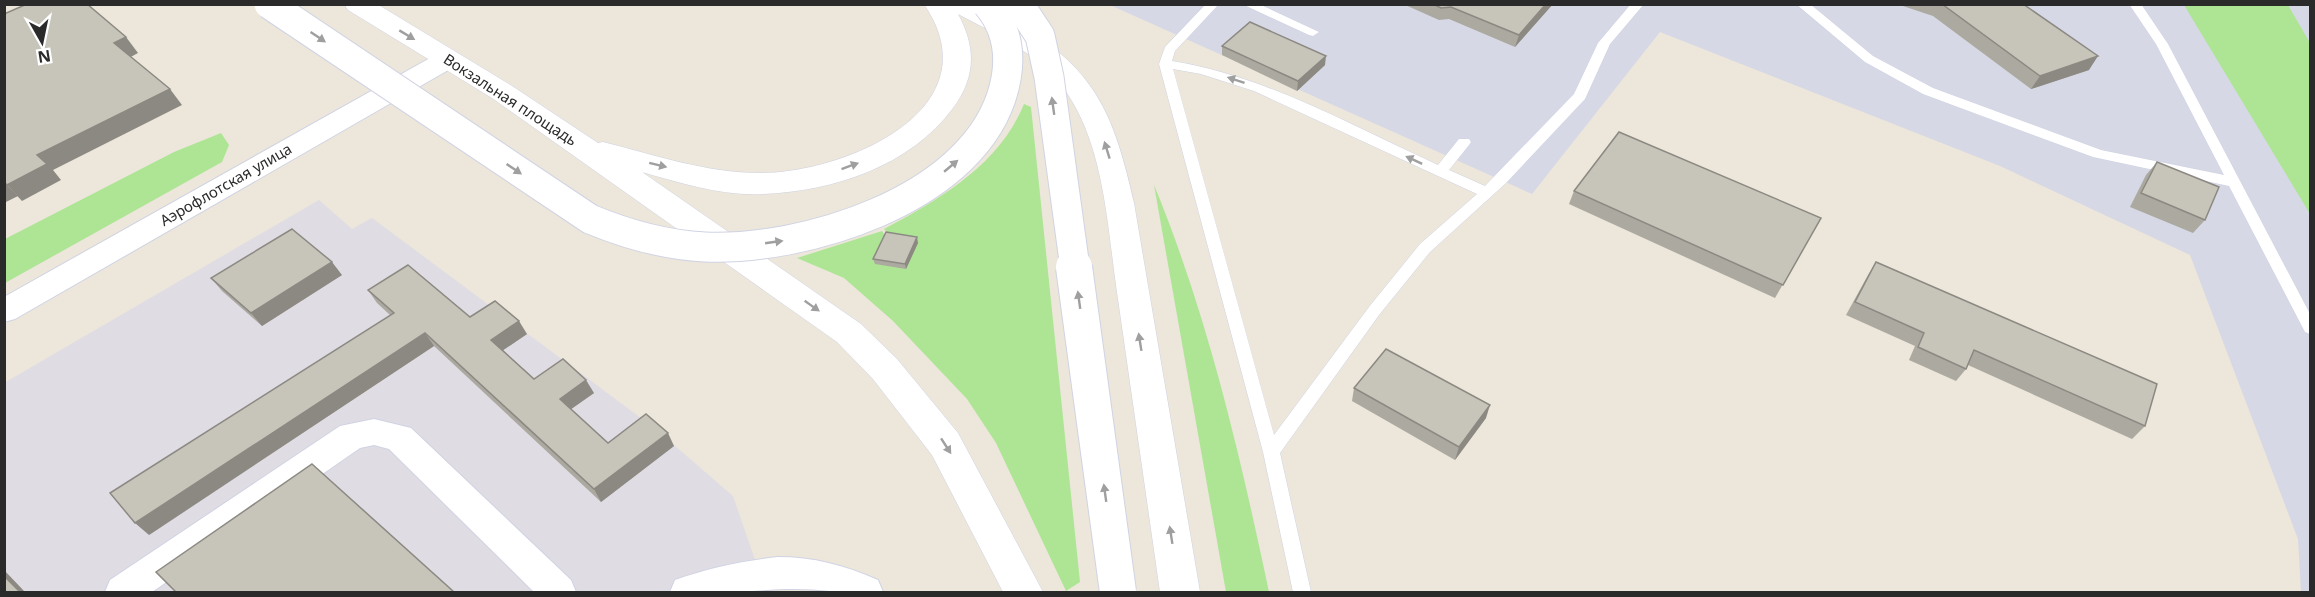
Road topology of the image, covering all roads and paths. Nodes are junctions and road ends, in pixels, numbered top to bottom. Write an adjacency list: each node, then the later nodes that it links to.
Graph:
1 (269, 4): 5 (main road, one-way to 5, bridge)
2 (357, 4): 13 (main road, Вокзальная площадь, one-way to 13)
3 (937, 4): 16 (main road, one-way to 3)
4 (958, 4): 29 (main road, one-way to 4)
5 (987, 4)
6 (1019, 4): 28 (main road, one-way to 6, bridge)
7 (1213, 4): 14 (lane)
8 (1248, 4): 12 (lane)
9 (1638, 4): 19 (lane)
10 (1802, 4): 18 (lane)
11 (2134, 4): 18 (lane)
12 (1313, 32)
13 (448, 59): 16 (main road, Вокзальная площадь); 20 (street, Аэрофлотская улица)
14 (1165, 64): 17 (lane, one-way to 14); 22 (lane)
15 (1464, 142): 17 (lane)
16 (581, 146): 27 (main road, Вокзальная площадь, one-way to 27)
17 (1440, 172): 19 (lane)
18 (2232, 182): 21 (lane)
19 (1486, 192): 22 (lane)
20 (4, 311)
21 (2310, 328)
22 (1271, 452): 30 (lane)
23 (123, 592): 24 (street)
24 (558, 592)
25 (688, 592): 26 (street)
26 (865, 592)
27 (1023, 592)
28 (1118, 592)
29 (1180, 592)
30 (1302, 592)

